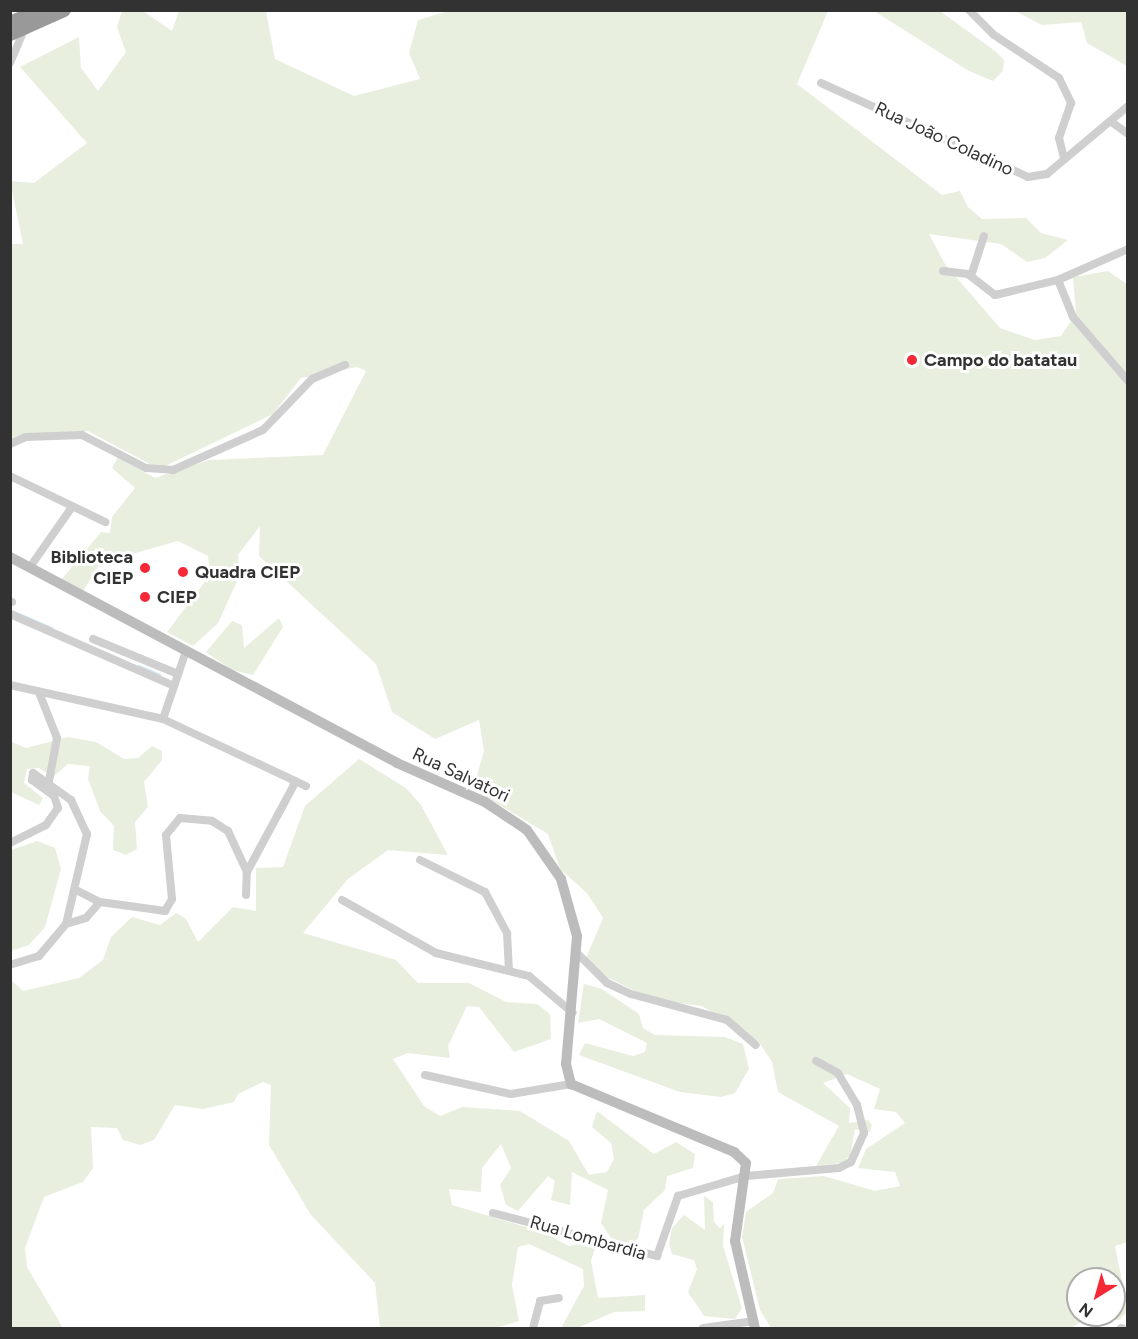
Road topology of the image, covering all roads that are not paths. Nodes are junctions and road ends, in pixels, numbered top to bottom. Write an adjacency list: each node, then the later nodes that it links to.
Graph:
1 (40, 10): 4 (highway)
2 (64, 10): 4 (highway)
3 (969, 10): 10 (street)
4 (17, 26): 5 (street)
5 (10, 63)
6 (821, 83): 10 (street, Rua João Coladino)
7 (1128, 106): 8 (street, Rua João Coladino)
8 (1113, 123): 9 (street); 10 (street, Rua João Coladino)
9 (1128, 135)
10 (1064, 159)
11 (984, 236): 14 (street)
12 (1128, 249): 15 (street)
13 (943, 271): 14 (street)
14 (971, 276): 15 (street)
15 (1058, 280): 17 (street)
16 (345, 365): 18 (street)
17 (1128, 381)
18 (10, 444)
19 (10, 476): 20 (street)
20 (72, 507): 21 (street); 23 (street)
21 (105, 522)
22 (10, 557): 23 (street, Rua Salvatori)
23 (30, 567): 26 (street, Rua Salvatori)
24 (10, 614): 29 (street)
25 (93, 639): 27 (street)
26 (186, 651): 27 (street); 43 (street, Rua Salvatori)
27 (178, 674): 29 (street)
28 (10, 685): 30 (street)
29 (174, 686): 31 (street)
30 (40, 695): 31 (street); 32 (street)
31 (163, 718): 33 (street)
32 (49, 781): 35 (street); 38 (street)
33 (296, 781): 34 (street); 37 (street)
34 (306, 786)
35 (10, 843)
36 (420, 860): 45 (street)
37 (247, 872): 39 (street); 41 (street)
38 (78, 891): 41 (street); 42 (street)
39 (246, 895)
40 (342, 900): 45 (street)
41 (100, 902): 42 (street)
42 (66, 924): 44 (street)
43 (577, 953): 46 (street, Rua Salvatori); 47 (street)
44 (10, 965)
45 (509, 967): 46 (street)
46 (574, 1014): 50 (street, Rua Salvatori)
47 (756, 1045)
48 (816, 1061): 51 (street)
49 (425, 1075): 50 (street)
50 (571, 1084): 51 (street)
51 (746, 1176): 52 (street, Rua Lombardia); 54 (street)
52 (493, 1213)
53 (559, 1298): 55 (street)
54 (755, 1325): 56 (street)
55 (533, 1329)
56 (703, 1329)

